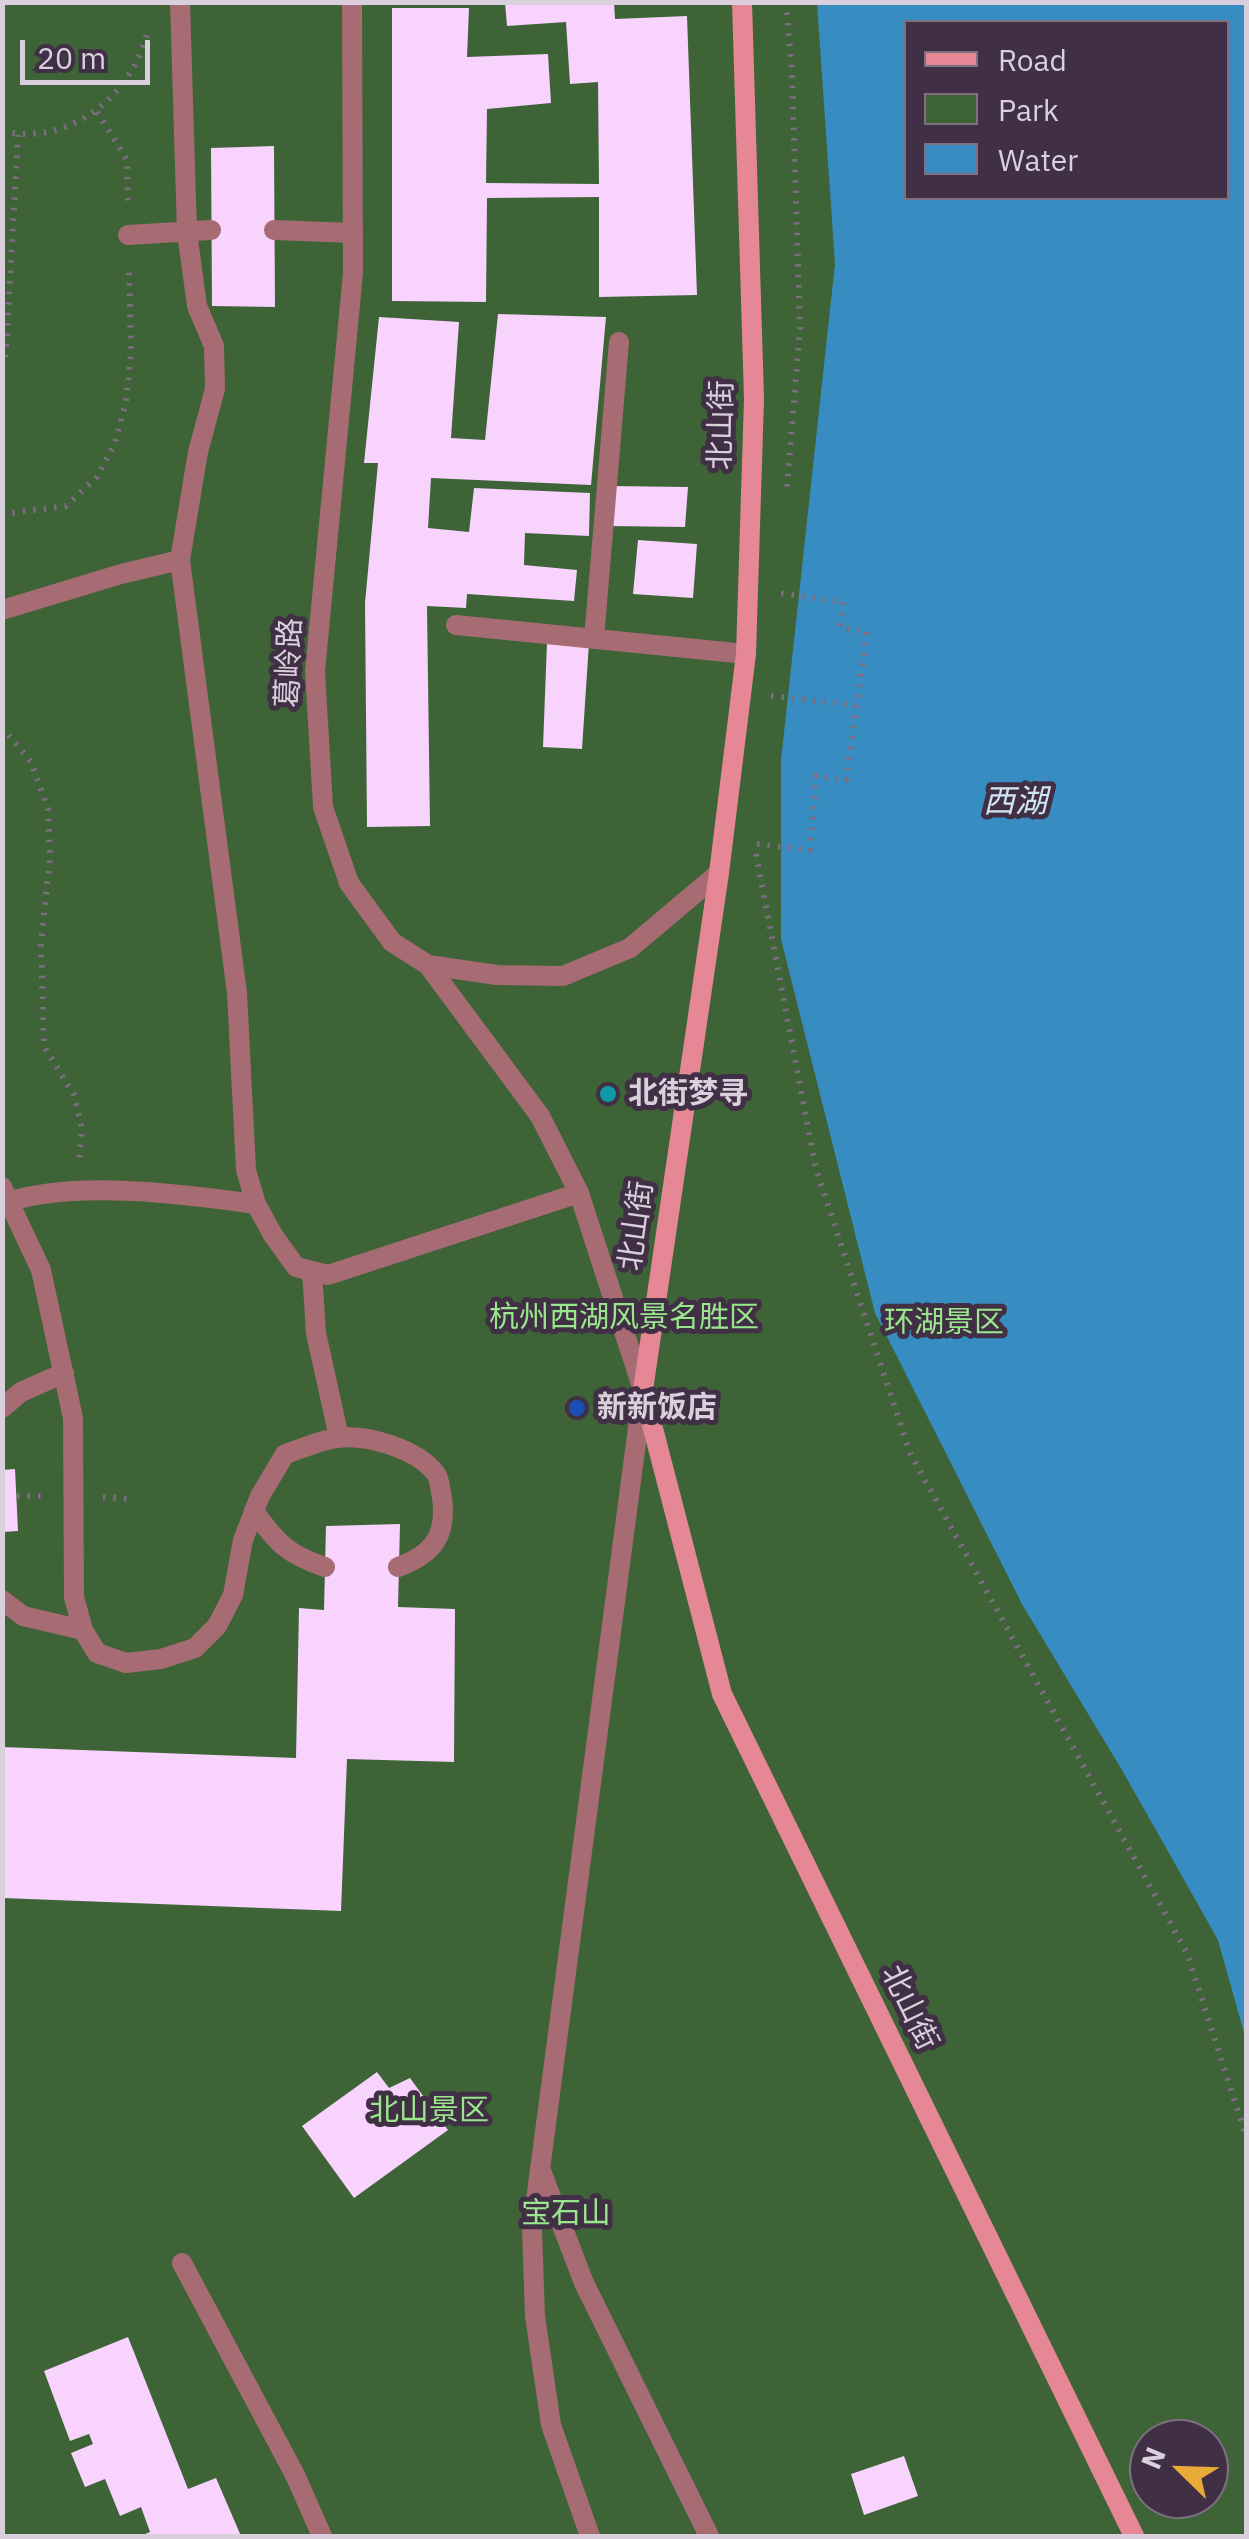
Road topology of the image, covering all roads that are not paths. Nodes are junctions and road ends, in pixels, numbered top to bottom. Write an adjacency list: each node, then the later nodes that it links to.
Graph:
1 (180, 2): 6 (street)
2 (352, 2): 7 (street, 葛岭路)
3 (742, 2): 14 (main road, 北山街)
4 (211, 230): 6 (street)
5 (274, 230): 7 (street)
6 (187, 232): 8 (street); 10 (street)
7 (353, 233): 16 (street, 葛岭路)
8 (128, 235)
9 (618, 342): 13 (street)
10 (180, 560): 11 (street); 19 (street)
11 (2, 610)
12 (456, 625): 13 (street)
13 (594, 639): 14 (street)
14 (746, 654): 15 (main road, 北山街)
15 (719, 873): 16 (street, 葛岭路); 22 (main road, 北山街)
16 (428, 965): 17 (street)
17 (579, 1193): 20 (street); 22 (street)
18 (5, 1197): 19 (street); 21 (street)
19 (256, 1204): 20 (street)
20 (312, 1271): 24 (street)
21 (64, 1373): 23 (street); 29 (street)
22 (643, 1390): 30 (street); 35 (main road, 北山街)
23 (2, 1408)
24 (339, 1438): 25 (street); 27 (street)
25 (254, 1511): 26 (street); 29 (street)
26 (325, 1566)
27 (398, 1567)
28 (2, 1600): 29 (street)
29 (83, 1630)
30 (540, 2168): 33 (street); 34 (street)
31 (182, 2263): 32 (street)
32 (322, 2536)
33 (590, 2536)
34 (709, 2536)
35 (1134, 2536)

